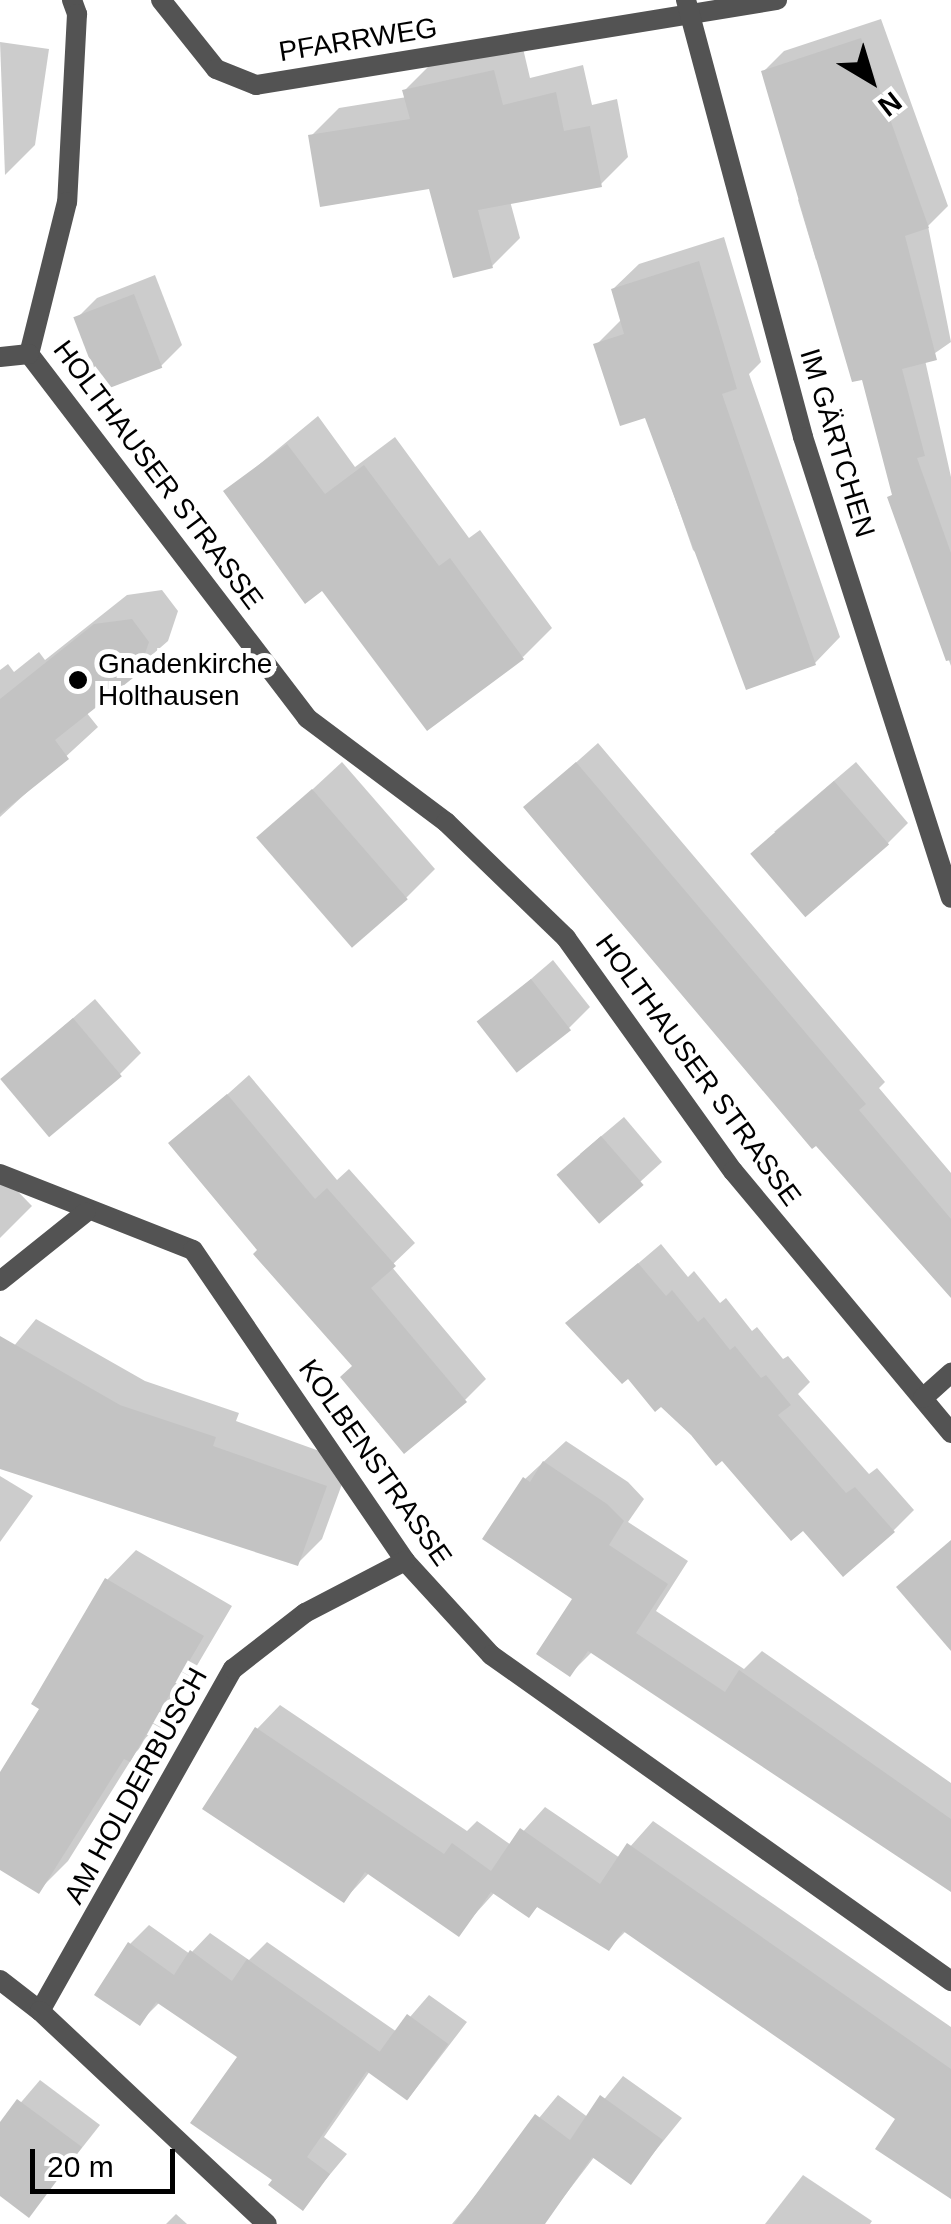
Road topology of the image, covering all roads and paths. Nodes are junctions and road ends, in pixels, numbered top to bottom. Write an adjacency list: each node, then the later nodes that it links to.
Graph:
1 (72, 0): 5 (street, HOLTHAUSER STRASSE)
2 (162, 0): 4 (street, PFARRWEG)
3 (777, 0): 4 (street, PFARRWEG)
4 (688, 7): 7 (street, IM GÄRTCHEN)
5 (29, 354): 6 (street); 12 (street, HOLTHAUSER STRASSE)
6 (0, 358)
7 (951, 898)
8 (0, 1174): 9 (street, KOLBENSTRASSE)
9 (86, 1212): 10 (street); 14 (street, KOLBENSTRASSE)
10 (0, 1282)
11 (951, 1373): 12 (street)
12 (922, 1398): 13 (street, HOLTHAUSER STRASSE)
13 (951, 1432)
14 (404, 1561): 16 (street, KOLBENSTRASSE); 17 (street, AM HOLDERBUSCH)
15 (0, 1980): 17 (street)
16 (951, 1981)
17 (40, 2011): 18 (street)
18 (268, 2224)

